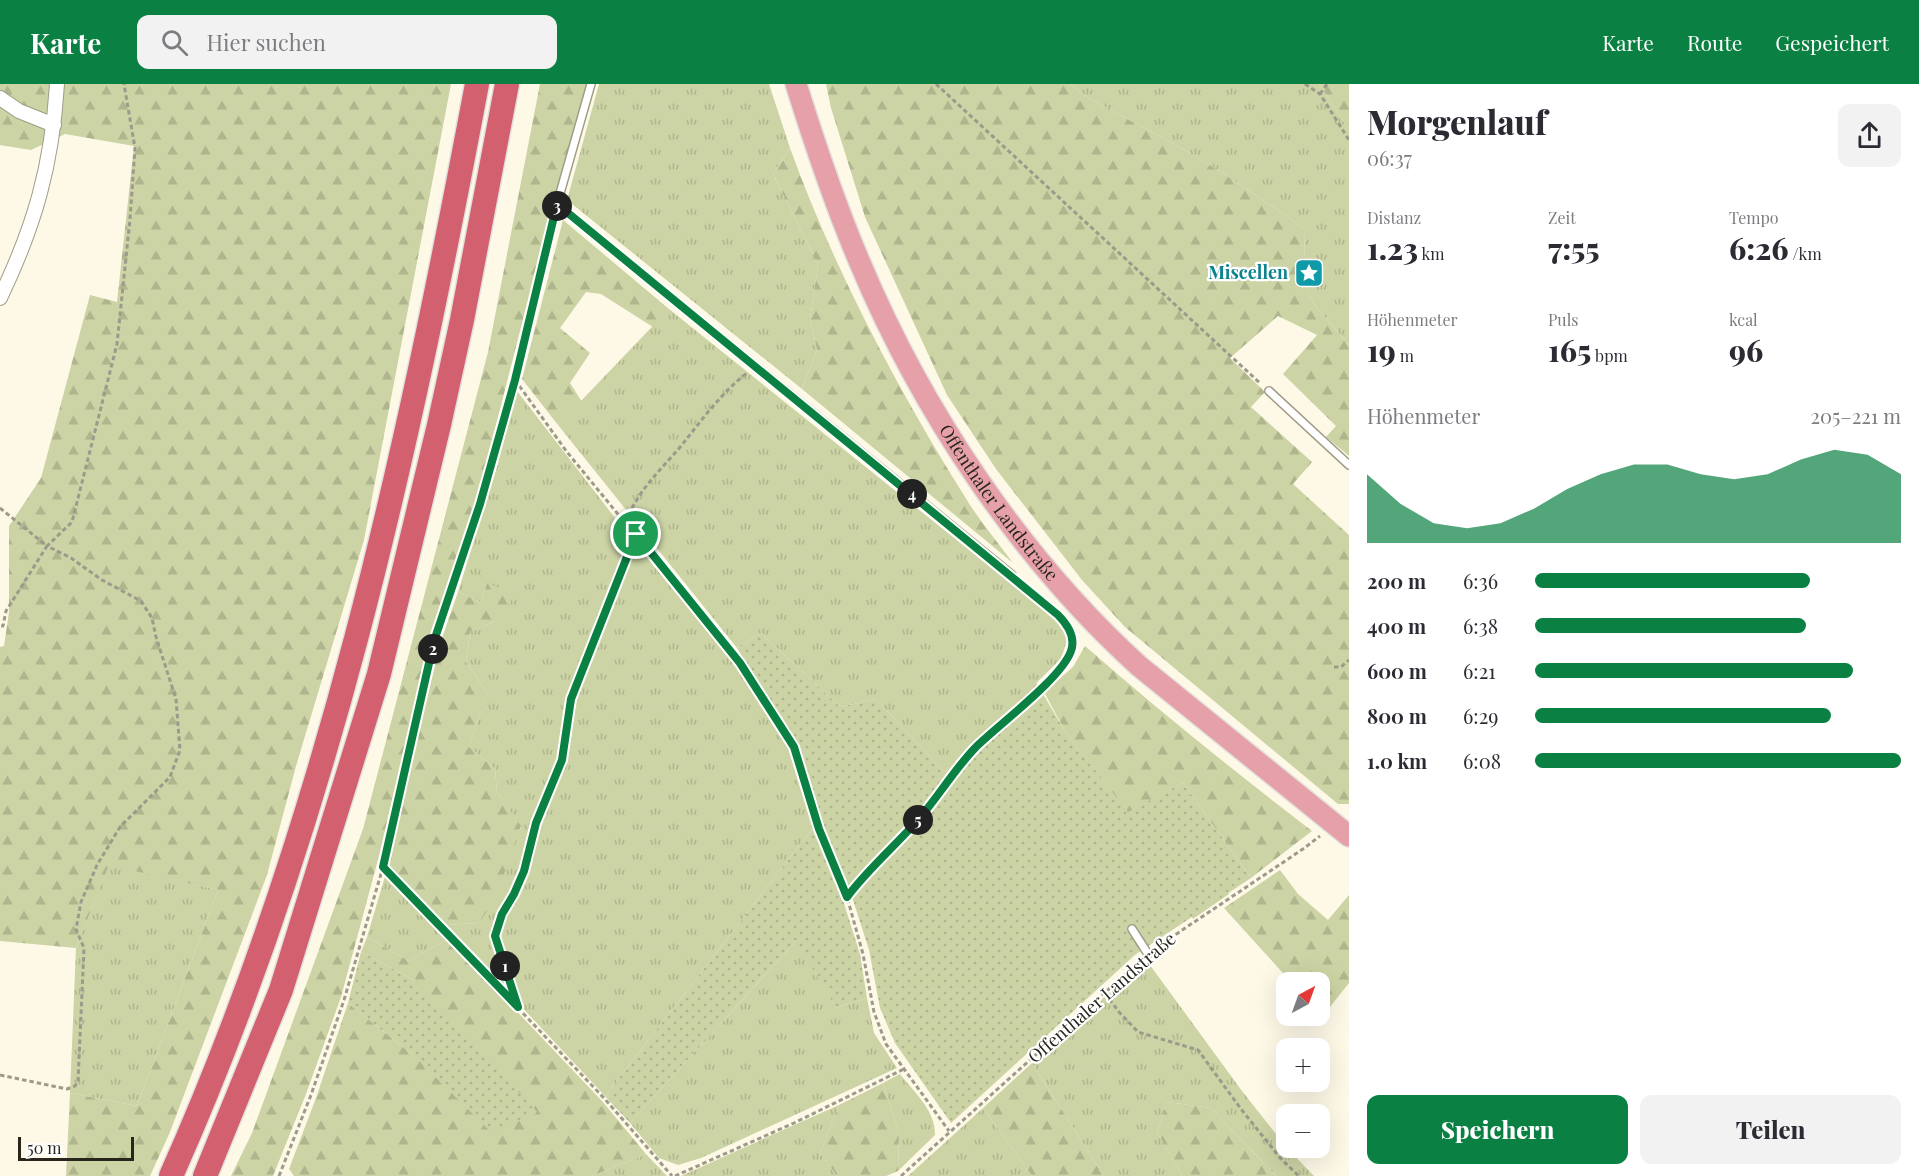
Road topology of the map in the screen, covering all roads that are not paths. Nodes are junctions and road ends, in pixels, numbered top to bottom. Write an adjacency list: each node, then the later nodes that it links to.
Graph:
1 (57, 84): 7 (street)
2 (477, 84): 15 (highway)
3 (507, 84): 16 (highway)
4 (591, 84): 11 (lane)
5 (796, 84): 12 (main road, Offenthaler Landstraße)
6 (0, 98): 7 (street)
7 (54, 125): 8 (street)
8 (0, 298)
9 (1269, 392): 10 (lane)
10 (1349, 465)
11 (1011, 575)
12 (1341, 830)
13 (1132, 930): 14 (lane)
14 (1148, 954)
15 (171, 1176)
16 (205, 1176)

